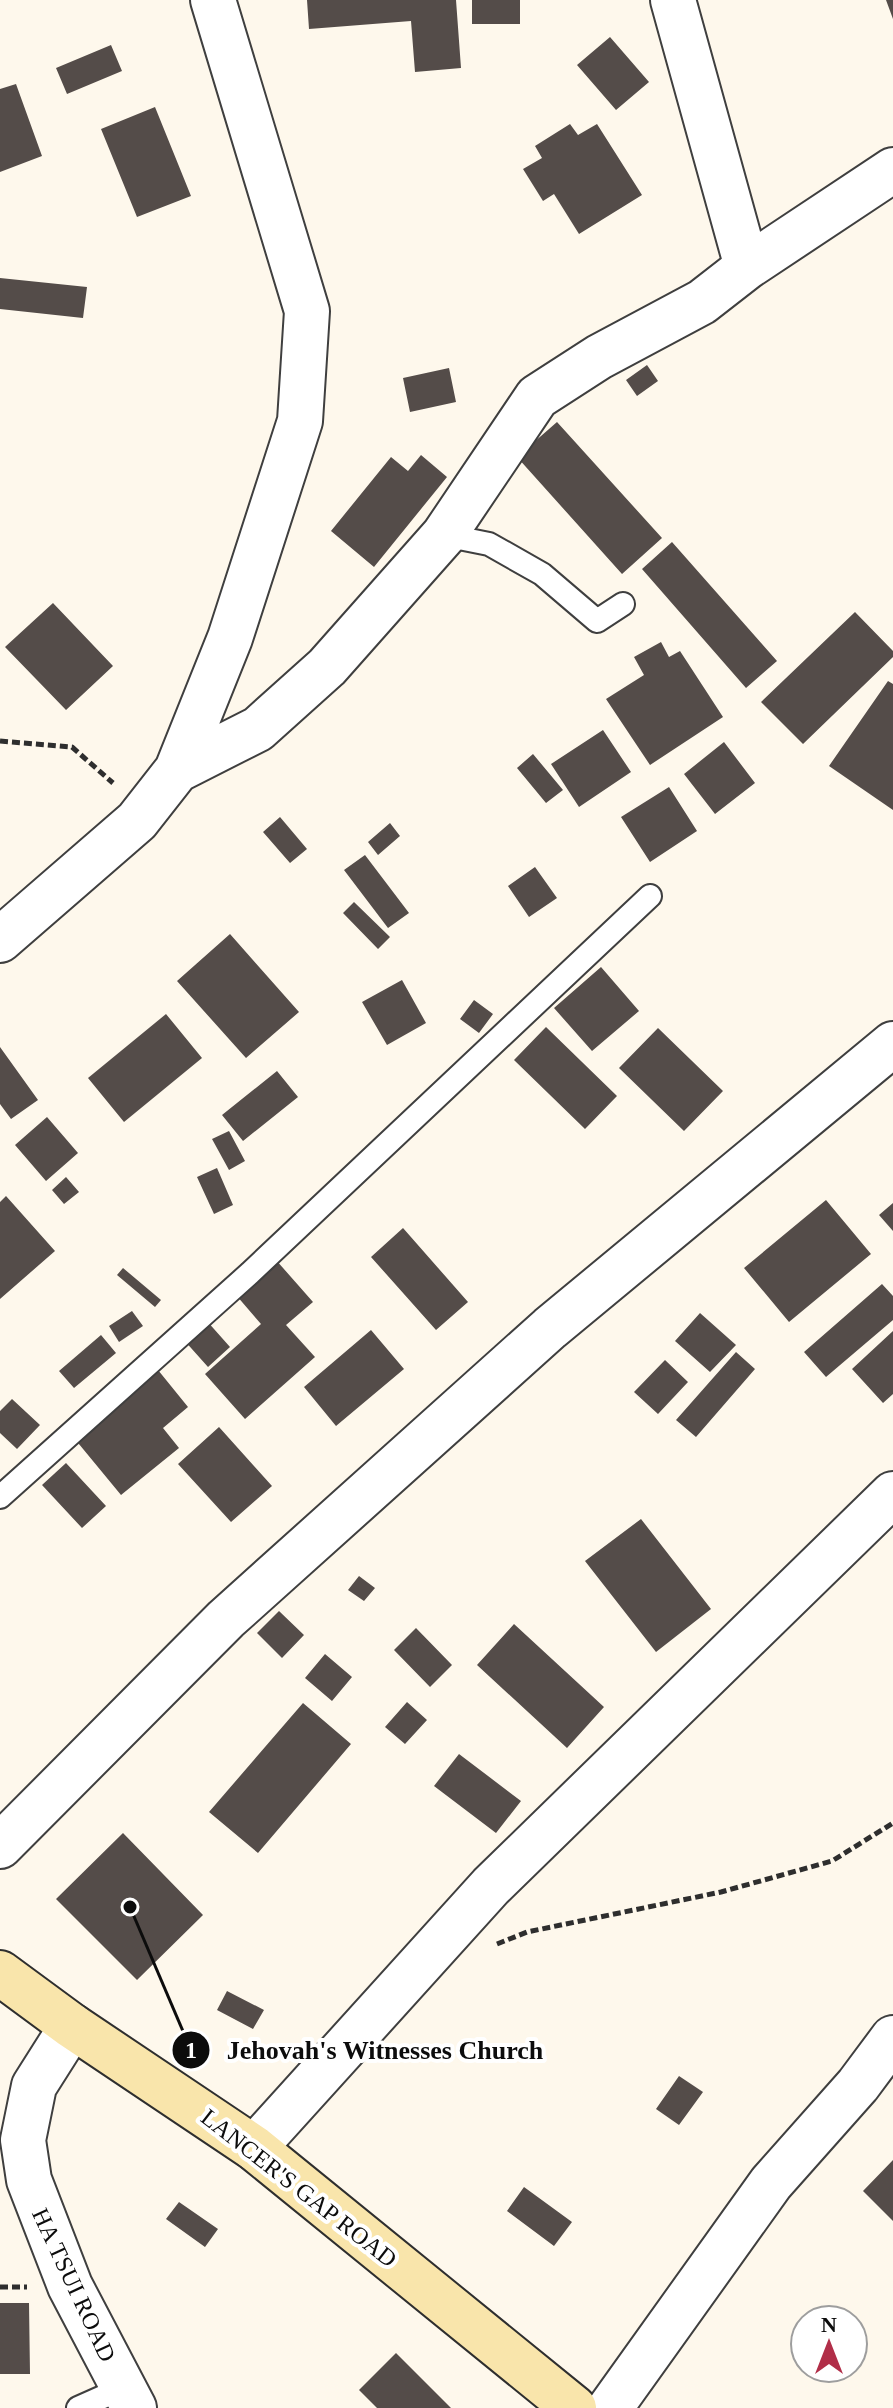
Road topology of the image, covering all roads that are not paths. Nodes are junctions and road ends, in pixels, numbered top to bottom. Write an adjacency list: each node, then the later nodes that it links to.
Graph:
1 (213, 0): 7 (street)
2 (673, 0): 4 (street)
3 (893, 170): 4 (street)
4 (747, 267): 5 (street)
5 (444, 535): 6 (lane); 7 (street)
6 (623, 604)
7 (177, 770): 9 (street)
8 (650, 896): 12 (lane)
9 (0, 940)
10 (893, 1044): 13 (street)
11 (893, 1494): 17 (street)
12 (0, 1497)
13 (0, 1846)
14 (7, 1978): 15 (main road, LANCER'S GAP ROAD)
15 (72, 2026): 17 (main road, LANCER'S GAP ROAD); 18 (street, HA TSUI ROAD)
16 (893, 2038): 21 (street)
17 (254, 2148): 20 (main road, LANCER'S GAP ROAD)
18 (129, 2398): 19 (lane)
19 (78, 2408)
20 (574, 2408)
21 (610, 2408)

